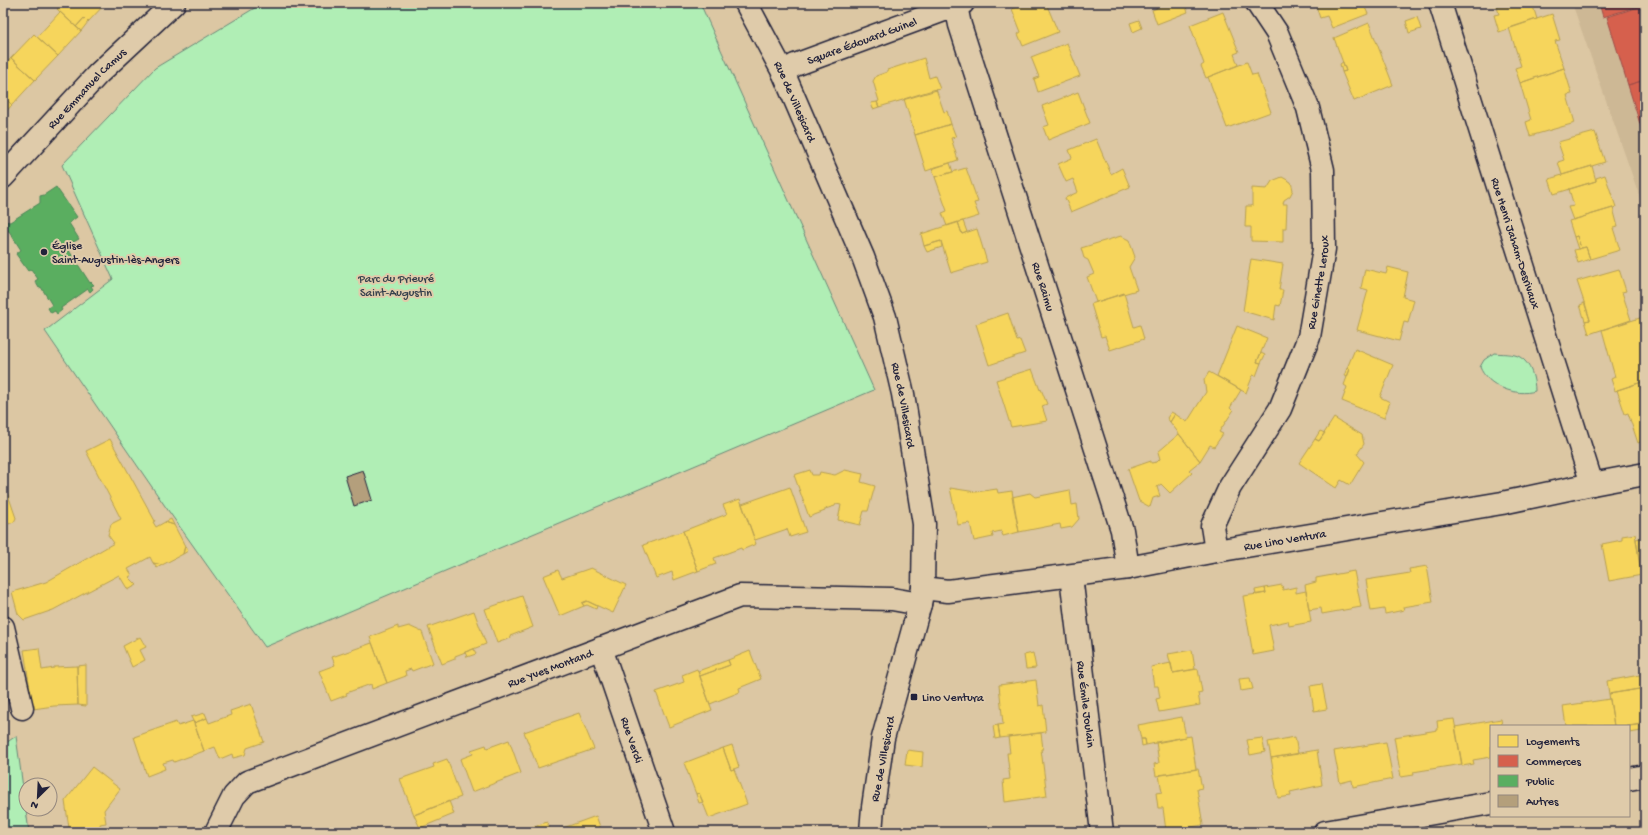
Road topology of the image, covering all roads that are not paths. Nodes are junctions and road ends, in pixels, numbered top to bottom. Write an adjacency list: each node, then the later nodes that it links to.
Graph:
1 (174, 3): 7 (street, Rue Emmanuel Camus)
2 (746, 3): 6 (street, Rue de Villesicard)
3 (1257, 3): 10 (street, Rue Ginette Leroux)
4 (1440, 3): 9 (street, Rue Henri Jaham-Desrivaux)
5 (959, 5): 6 (street, Square Édouard Guinel); 11 (street, Rue Raimu)
6 (783, 72): 13 (street, Rue de Villesicard)
7 (3, 176)
8 (1645, 474): 9 (street, Rue Lino Ventura)
9 (1592, 484): 10 (street, Rue Lino Ventura)
10 (1216, 551): 11 (street, Rue Lino Ventura)
11 (1128, 568): 12 (street, Rue Lino Ventura)
12 (1071, 576): 13 (street, Rue Lino Ventura); 23 (street, Rue Émile Joulain)
13 (922, 596): 15 (street, Rue Yves Montand); 22 (street, Rue de Villesicard)
14 (3, 626): 16 (street)
15 (601, 648): 20 (street, Rue Yves Montand); 21 (street, Rue Verdi)
16 (22, 708)
17 (1645, 776): 18 (street)
18 (1630, 779)
19 (1490, 803): 24 (street)
20 (216, 832)
21 (664, 832)
22 (871, 832)
23 (1102, 832)
24 (1325, 832)

